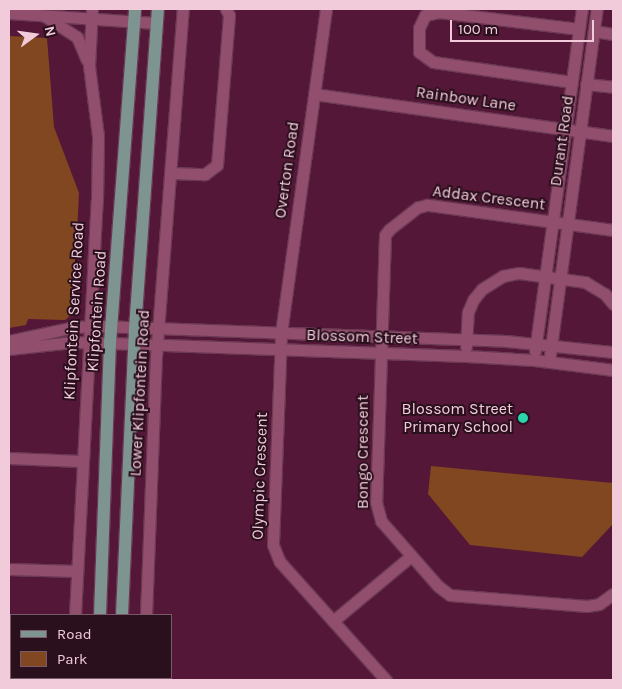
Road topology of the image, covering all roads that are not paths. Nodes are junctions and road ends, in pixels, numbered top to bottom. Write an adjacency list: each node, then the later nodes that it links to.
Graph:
1 (158, 9): 11 (main road)
2 (182, 9): 23 (street, Lower Klipfontein Road)
3 (226, 9): 23 (street)
4 (326, 9): 19 (street, Overton Road)
5 (582, 9): 12 (street, Durant Road)
6 (597, 9): 13 (street, Durant Road)
7 (91, 13): 9 (street); 10 (street); 15 (street, Klipfontein Service Road)
8 (9, 14): 9 (street)
9 (42, 15): 15 (street)
10 (134, 15): 11 (street); 31 (main road, Klipfontein Road)
11 (156, 23): 32 (main road)
12 (579, 29): 16 (street, Durant Road); 16 (street)
13 (594, 31): 14 (street); 17 (street, Durant Road)
14 (613, 34)
15 (89, 66): 30 (street, Klipfontein Service Road)
16 (572, 82): 20 (street, Durant Road)
17 (586, 84): 18 (street); 21 (street, Durant Road)
18 (613, 87)
19 (314, 94): 20 (street, Rainbow Lane); 34 (street, Overton Road)
20 (566, 130): 21 (street, Rainbow Lane); 24 (street, Durant Road)
21 (580, 132): 22 (street, Rainbow Lane); 25 (street, Durant Road)
22 (613, 136)
23 (171, 173): 33 (street, Lower Klipfontein Road)
24 (553, 222): 25 (street, Addax Crescent); 27 (street, Durant Road); 35 (street, Addax Crescent)
25 (567, 224): 26 (street, Addax Crescent); 28 (street, Durant Road)
26 (613, 230)
27 (546, 275): 28 (street); 36 (street); 40 (street, Durant Road)
28 (560, 277): 29 (street); 42 (street, Durant Road)
29 (613, 304)
30 (89, 326): 31 (street, Blossom Street); 37 (street, Blossom Street); 38 (street, Klipfontein Service Road)
31 (112, 327): 32 (street, Blossom Street); 39 (main road, Klipfontein Road)
32 (135, 329): 33 (street, Blossom Street); 41 (main road)
33 (159, 330): 34 (street, Blossom Street); 43 (street, Lower Klipfontein Road)
34 (281, 335): 35 (street, Blossom Street); 45 (street, Overton Road)
35 (382, 339): 36 (street, Blossom Street); 47 (street, Addax Crescent)
36 (466, 340): 40 (street, Blossom Street); 48 (street)
37 (9, 341)
38 (88, 342): 39 (street, Blossom Street); 44 (street, Blossom Street); 53 (street, Klipfontein Service Road)
39 (110, 343): 41 (street, Blossom Street); 59 (main road, Klipfontein Road)
40 (536, 343): 42 (street, Blossom Street); 49 (street, Durant Road)
41 (134, 344): 43 (street, Blossom Street); 60 (main road)
42 (551, 344): 46 (street, Blossom Street); 50 (street, Durant Road)
43 (158, 345): 45 (street, Blossom Street); 61 (street, Lower Klipfontein Road)
44 (9, 349)
45 (280, 351): 47 (street, Blossom Street); 62 (street, Olympic Crescent)
46 (613, 352)
47 (381, 354): 48 (street, Blossom Street); 54 (street, Bongo Crescent)
48 (466, 356): 49 (street, Blossom Street)
49 (534, 360): 50 (street, Blossom Street)
50 (549, 362): 51 (street, Blossom Street)
51 (613, 370)
52 (9, 458): 53 (street)
53 (81, 461): 56 (street, Klipfontein Service Road)
54 (411, 556): 57 (street, Bongo Crescent); 62 (street)
55 (9, 569): 56 (street)
56 (77, 571): 58 (street, Klipfontein Service Road)
57 (613, 594)
58 (74, 614)
59 (100, 614)
60 (122, 614)
61 (146, 614)
62 (333, 621): 63 (street, Olympic Crescent)
63 (386, 680)

